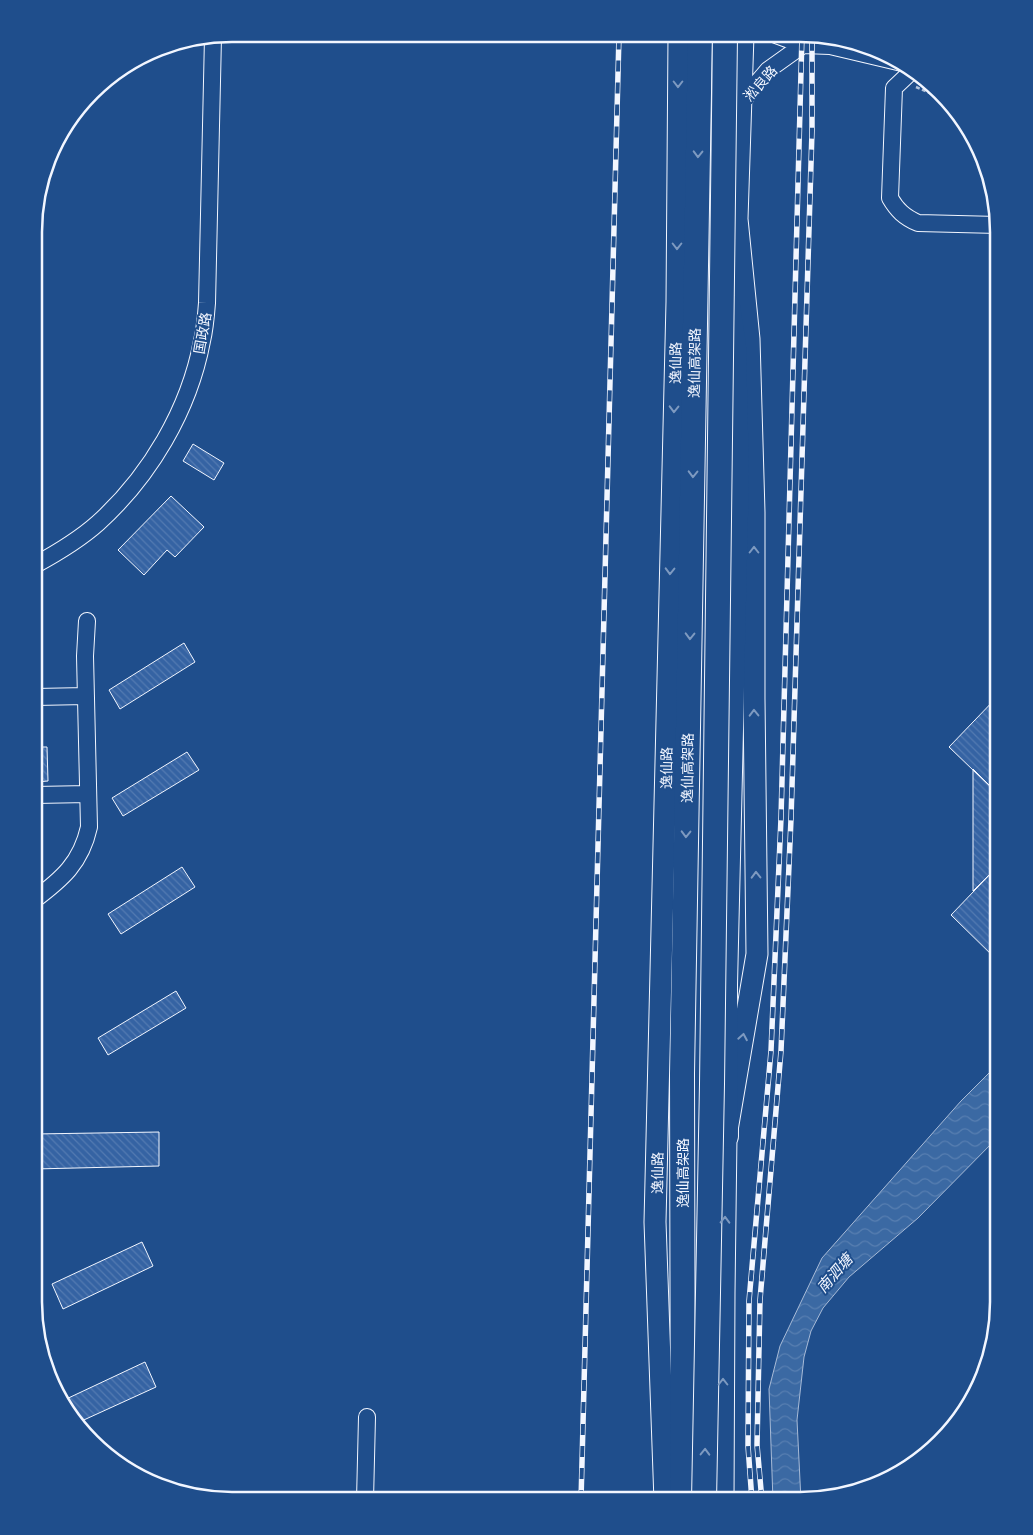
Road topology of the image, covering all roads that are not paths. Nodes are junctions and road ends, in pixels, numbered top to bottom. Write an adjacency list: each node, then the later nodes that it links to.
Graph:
1 (679, 43): 24 (main road, 逸仙路, one-way to 24)
2 (700, 43): 25 (highway, 逸仙高架路, one-way to 25)
3 (724, 43): 13 (highway, 逸仙高架路, bridge)
4 (724, 43): 21 (main road)
5 (744, 43): 11 (main road)
6 (798, 43): 8 (street)
7 (213, 44): 14 (street, 国政路)
8 (803, 45): 9 (street); 11 (street, 淞良路)
9 (862, 53)
10 (911, 78): 12 (street)
11 (741, 104): 21 (main road, one-way to 11)
12 (990, 224)
13 (722, 273): 21 (highway, bridge); 26 (highway, 逸仙高架路, one-way to 13, bridge)
14 (42, 561)
15 (87, 621): 16 (street)
16 (86, 696): 17 (street); 18 (street)
17 (42, 697)
18 (88, 794): 19 (street); 20 (street)
19 (42, 795)
20 (42, 894)
21 (726, 1136): 27 (main road, one-way to 21)
22 (367, 1417): 23 (street)
23 (365, 1492)
24 (666, 1492)
25 (684, 1492)
26 (704, 1492)
27 (723, 1492)

